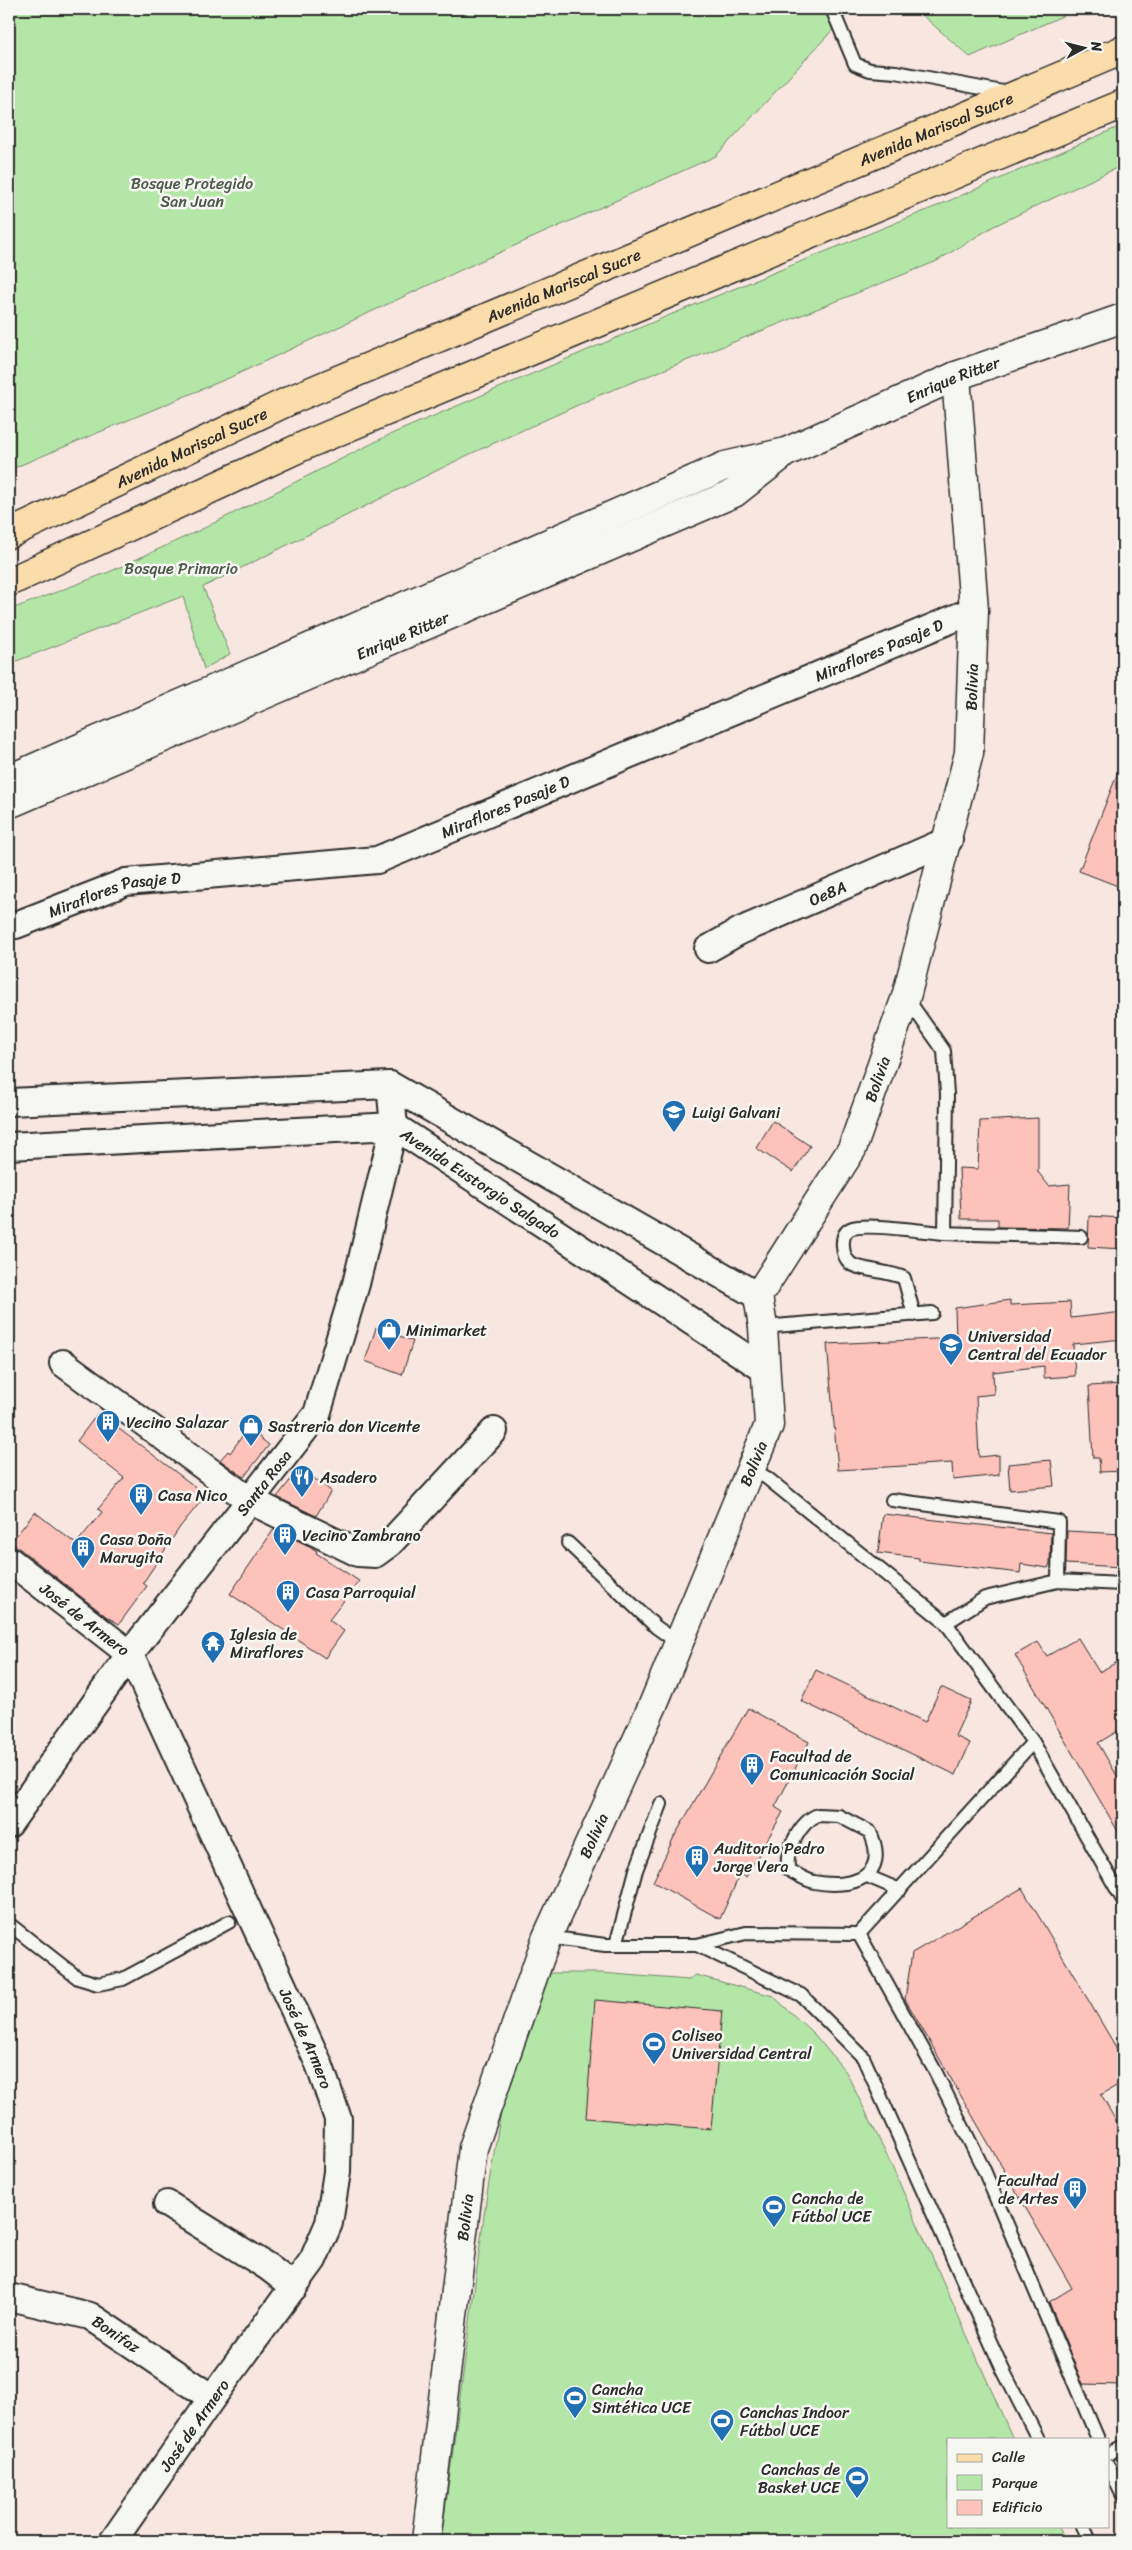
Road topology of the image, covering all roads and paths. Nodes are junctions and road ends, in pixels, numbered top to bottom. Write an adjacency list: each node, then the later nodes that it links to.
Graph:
1 (832, 9): 3 (lane)
2 (1123, 50): 3 (main road, Avenida Mariscal Sucre)
3 (1018, 94): 8 (main road, Avenida Mariscal Sucre)
4 (1123, 104): 11 (main road)
5 (1123, 318): 6 (street, Enrique Ritter)
6 (956, 376): 7 (street, Enrique Ritter); 12 (street, Bolivia)
7 (786, 452): 13 (street, Enrique Ritter); 14 (street, Enrique Ritter)
8 (58, 511): 9 (main road); 10 (main road, Avenida Mariscal Sucre)
9 (9, 526)
10 (9, 534)
11 (9, 582)
12 (974, 610): 15 (street, Bolivia); 16 (street, Miraflores Pasaje D)
13 (9, 779)
14 (9, 804)
15 (948, 840): 17 (street, Oe8A); 18 (street, Bolivia)
16 (16, 925)
17 (708, 949)
18 (906, 997): 23 (lane); 25 (street, Bolivia)
19 (390, 1085): 20 (street); 21 (street, Santa Rosa); 25 (street)
20 (9, 1102)
21 (394, 1126): 22 (street, Avenida Eustorgio Salgado); 30 (street, Avenida Eustorgio Salgado); 33 (street, Santa Rosa)
22 (9, 1146)
23 (945, 1233): 24 (lane); 27 (lane)
24 (1081, 1237)
25 (758, 1296): 28 (street, Bolivia)
26 (932, 1313): 27 (lane)
27 (914, 1315): 28 (lane)
28 (763, 1328): 30 (street, Bolivia)
29 (63, 1363): 33 (street)
30 (764, 1368): 32 (street, Bolivia)
31 (494, 1431): 33 (street)
32 (751, 1469): 39 (lane); 40 (street, Bolivia)
33 (250, 1500): 41 (street, Santa Rosa)
34 (892, 1500): 37 (lane)
35 (568, 1543): 40 (lane)
36 (9, 1560): 41 (street, José de Armero)
37 (1058, 1581): 38 (lane); 39 (lane)
38 (1123, 1584)
39 (946, 1623): 42 (lane)
40 (678, 1642): 51 (street, Bolivia)
41 (130, 1654): 44 (street, Santa Rosa); 55 (street, José de Armero)
42 (1033, 1742): 46 (lane); 47 (lane)
43 (661, 1804): 52 (lane)
44 (9, 1824)
45 (867, 1876): 45 (lane); 46 (lane)
46 (900, 1890): 50 (lane)
47 (1123, 1900)
48 (229, 1922): 49 (lane)
49 (9, 1924)
50 (859, 1934): 53 (lane); 59 (lane)
51 (547, 1937): 52 (lane); 66 (street, Bolivia)
52 (616, 1945): 53 (lane)
53 (697, 1945): 58 (lane)
54 (167, 2204): 55 (street)
55 (294, 2287): 57 (street, José de Armero)
56 (9, 2297): 57 (street, Bonifaz)
57 (212, 2398): 65 (street, José de Armero)
58 (1037, 2438)
59 (1098, 2438)
60 (1123, 2446): 61 (lane)
61 (1110, 2453)
62 (1110, 2470): 63 (lane)
63 (1123, 2496)
64 (1084, 2528): 67 (lane)
65 (113, 2541)
66 (426, 2541)
67 (1090, 2541)

